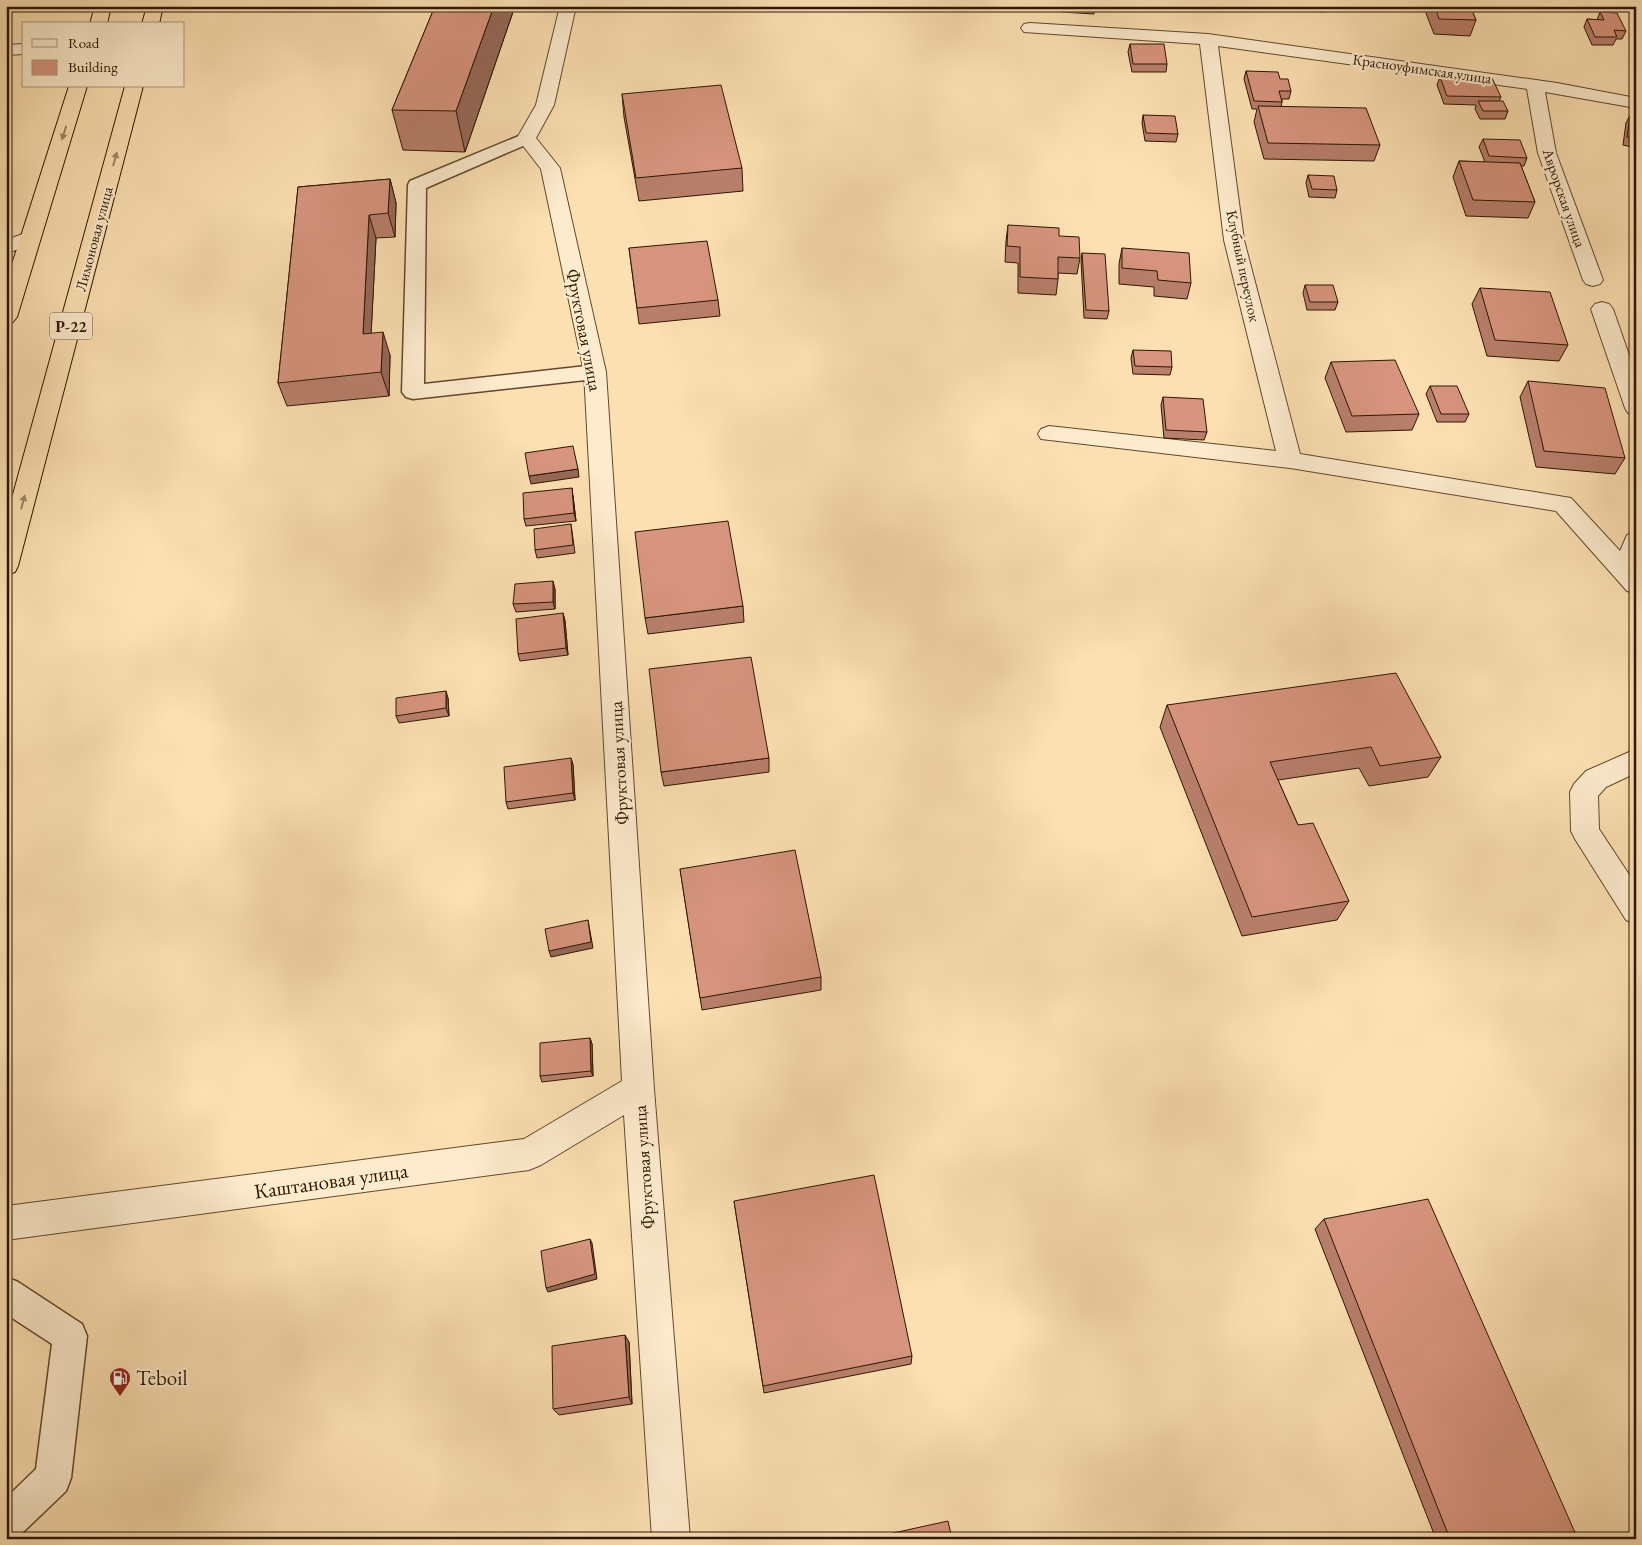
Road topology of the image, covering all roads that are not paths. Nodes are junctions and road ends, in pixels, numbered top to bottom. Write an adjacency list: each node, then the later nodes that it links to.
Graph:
1 (103, 6): 4 (highway)
2 (155, 6): 5 (highway)
3 (568, 6): 14 (street)
4 (99, 22)
5 (151, 22)
6 (1030, 28): 7 (street, Красноуфимская улица)
7 (1208, 39): 10 (street, Красноуфимская улица); 23 (street, Клубный переулок)
8 (22, 49): 9 (street)
9 (6, 50)
10 (1535, 85): 13 (street, Красноуфимская улица); 17 (street, Аврорская улица)
11 (77, 88): 15 (highway, one-way to 15)
12 (133, 88): 25 (highway, Лимоновая улица / Р-22, one-way to 12)
13 (1636, 103)
14 (526, 138): 20 (street, Фруктовая улица); 20 (lane)
15 (31, 237): 16 (street); 19 (highway)
16 (6, 248)
17 (1593, 280)
18 (1602, 309): 21 (street)
19 (6, 317)
20 (595, 372): 29 (street, Фруктовая улица)
21 (1636, 408)
22 (1049, 434): 23 (street)
23 (1290, 460): 26 (street)
24 (1636, 541): 26 (street)
25 (6, 566)
26 (1630, 578)
27 (1636, 760): 28 (street)
28 (1636, 911)
29 (638, 1089): 30 (street, Каштановая улица); 33 (street, Фруктовая улица)
30 (6, 1223)
31 (6, 1294): 32 (lane)
32 (6, 1524)
33 (671, 1539)

